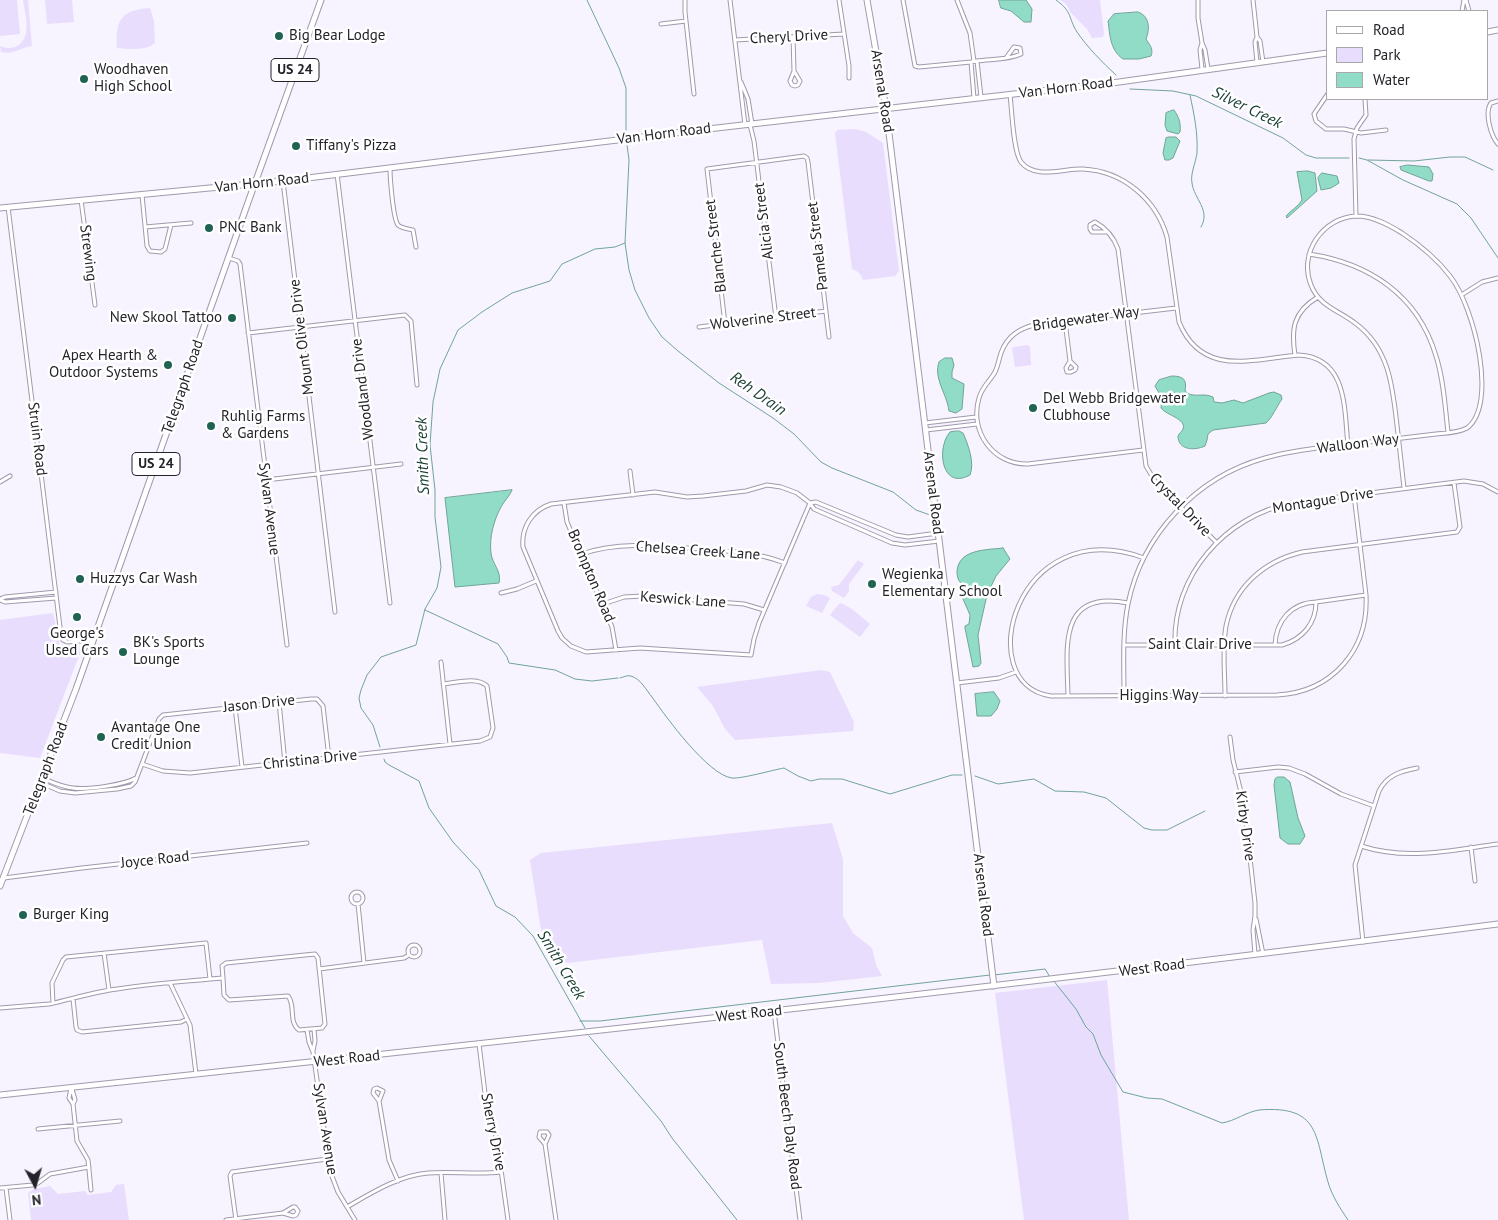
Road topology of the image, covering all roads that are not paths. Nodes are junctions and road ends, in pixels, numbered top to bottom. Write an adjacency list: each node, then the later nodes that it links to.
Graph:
1 (321, 0): 39 (street, Telegraph Road / US 24)
2 (685, 0): 10 (street)
3 (730, 0): 14 (street, Alicia Street)
4 (839, 0): 12 (street)
5 (867, 0): 30 (street, Arsenal Road)
6 (903, 0): 17 (street)
7 (957, 0): 17 (street)
8 (1198, 0): 19 (street)
9 (1253, 0): 18 (street)
10 (686, 21): 11 (street); 23 (street)
11 (660, 24)
12 (844, 34): 13 (street, Cheryl Drive); 21 (street)
13 (793, 37): 14 (street, Cheryl Drive); 20 (street)
14 (735, 40): 22 (street, Alicia Street)
15 (1326, 53): 18 (street, Van Horn Road)
16 (1006, 58): 16 (street); 17 (street)
17 (974, 61): 26 (street); 27 (street)
18 (1260, 62): 19 (street, Van Horn Road)
19 (1205, 69): 24 (street, Van Horn Road)
20 (794, 71)
21 (849, 78)
22 (740, 82): 31 (street, Alicia Street); 31 (street, Alicia Street)
23 (694, 94)
24 (1010, 94): 26 (street, Van Horn Road); 56 (street)
25 (1326, 97): 33 (street)
26 (981, 98): 27 (street, Van Horn Road)
27 (974, 99): 30 (street, Van Horn Road)
28 (1364, 100): 33 (street)
29 (1498, 101): 34 (street)
30 (886, 109): 31 (street, Van Horn Road); 72 (street, Arsenal Road)
31 (749, 125): 35 (street, Alicia Street); 36 (street, Van Horn Road)
32 (1386, 130): 33 (street)
33 (1355, 132): 44 (street)
34 (1498, 144)
35 (756, 162): 57 (street, Pamela Street); 60 (street, Alicia Street); 63 (street, Blanche Street)
36 (390, 168): 37 (street, Van Horn Road); 49 (street)
37 (337, 174): 38 (street, Van Horn Road); 61 (street, Woodland Drive)
38 (282, 181): 39 (street, Van Horn Road); 64 (street, Mount Olive Drive)
39 (255, 184): 40 (street, Van Horn Road); 51 (street, Telegraph Road / US 24)
40 (142, 195): 41 (street, Van Horn Road); 47 (street)
41 (82, 200): 42 (street, Van Horn Road); 55 (street, Strewing)
42 (8, 207): 43 (street, Van Horn Road); 107 (street, Struin Road)
43 (0, 208)
44 (1356, 216): 50 (street); 53 (street)
45 (191, 223): 46 (street)
46 (171, 225): 47 (street); 47 (street)
47 (145, 227)
48 (1107, 232): 48 (street); 58 (street, Crystal Drive)
49 (416, 247)
50 (1309, 254): 54 (street); 76 (street)
51 (228, 257): 66 (street, Sylvan Avenue); 118 (street, Telegraph Road / US 24)
52 (1498, 278): 53 (street)
53 (1463, 294): 59 (street)
54 (1318, 298): 68 (street); 77 (street)
55 (95, 305)
56 (1176, 308): 58 (street, Bridgewater Way); 68 (street)
57 (826, 312): 60 (street, Wolverine Street); 67 (street, Pamela Street)
58 (1126, 314): 62 (street, Bridgewater Way); 79 (street, Crystal Drive)
59 (1475, 315)
60 (776, 318): 63 (street, Wolverine Street)
61 (355, 320): 64 (street); 70 (street); 81 (street, Woodland Drive)
62 (1065, 321): 69 (street); 71 (street, Bridgewater Way)
63 (725, 324): 65 (street, Wolverine Street)
64 (300, 327): 66 (street); 83 (street, Mount Olive Drive)
65 (699, 327)
66 (248, 333): 85 (street, Sylvan Avenue)
67 (829, 337)
68 (1295, 356): 78 (street)
69 (1070, 361)
70 (417, 385)
71 (976, 417): 72 (street); 74 (street, Bridgewater Way)
72 (924, 423): 75 (street, Arsenal Road)
73 (1477, 423): 76 (street, Walloon Way)
74 (977, 424): 75 (street); 79 (street, Bridgewater Way)
75 (925, 430): 98 (street, Arsenal Road)
76 (1448, 432): 77 (street, Walloon Way)
77 (1398, 439): 78 (street, Walloon Way); 88 (street)
78 (1348, 445): 94 (street, Walloon Way)
79 (1143, 450): 94 (street, Crystal Drive)
80 (401, 464): 81 (street)
81 (373, 467): 83 (street); 113 (street, Woodland Drive)
82 (630, 471): 90 (street)
83 (319, 474): 85 (street); 117 (street, Mount Olive Drive)
84 (10, 476): 86 (street)
85 (266, 480): 119 (street, Sylvan Avenue)
86 (0, 482)
87 (1454, 482): 88 (street, Montague Drive); 89 (street, Montague Drive); 102 (street)
88 (1404, 488): 91 (street, Montague Drive)
89 (1498, 492)
90 (632, 495): 92 (street); 93 (street)
91 (1354, 495): 101 (street, Montague Drive); 102 (street, Higgins Way)
92 (564, 503): 103 (street, Brompton Road); 106 (street)
93 (810, 504): 95 (street); 96 (street); 105 (street)
94 (1180, 507): 101 (street, Crystal Drive); 104 (street, Walloon Way)
95 (846, 514): 96 (street); 97 (street)
96 (843, 522): 99 (street)
97 (879, 529): 98 (street); 99 (street)
98 (938, 533): 100 (street, Arsenal Road)
99 (876, 536): 100 (street)
100 (939, 541): 127 (street, Arsenal Road)
101 (1216, 542): 123 (street, Montague Drive)
102 (1360, 545): 109 (street, Higgins Way); 120 (street)
103 (582, 554): 105 (street, Chelsea Creek Lane); 115 (street, Brompton Road)
104 (1144, 558): 114 (street, Walloon Way); 126 (street)
105 (785, 563): 116 (street)
106 (536, 581): 108 (street); 124 (street)
107 (56, 592): 110 (street, Struin Road); 111 (street)
108 (501, 593)
109 (1366, 595): 112 (street); 131 (street, Higgins Way)
110 (57, 598): 111 (street); 118 (street, Struin Road)
111 (0, 600)
112 (1316, 602): 121 (street, Saint Clair Drive); 121 (street)
113 (390, 603)
114 (1128, 603): 122 (street, Walloon Way); 129 (street)
115 (603, 604): 116 (street, Keswick Lane); 124 (street, Brompton Road)
116 (764, 610): 124 (street)
117 (335, 612)
118 (94, 640): 142 (street, Telegraph Road / US 24)
119 (287, 645)
120 (1225, 645): 121 (street, Saint Clair Drive); 123 (street, Saint Clair Drive); 131 (street)
121 (1275, 645)
122 (1124, 646): 123 (street, Saint Clair Drive); 130 (street, Walloon Way)
123 (1175, 646)
124 (616, 650)
125 (441, 662): 128 (street)
126 (1016, 672): 127 (street); 129 (street, Higgins Way)
127 (957, 683): 166 (street, Arsenal Road)
128 (443, 684): 135 (street); 135 (street, Christina Drive)
129 (1068, 696): 130 (street, Higgins Way)
130 (1124, 696): 131 (street, Higgins Way)
131 (1225, 696)
132 (279, 702): 133 (street, Jason Drive); 136 (street, Jason Drive); 137 (street)
133 (236, 707): 138 (street, Jason Drive); 139 (street)
134 (1230, 737): 141 (street, Kirby Drive)
135 (450, 744): 136 (street, Christina Drive)
136 (329, 758): 137 (street, Christina Drive)
137 (285, 762): 139 (street, Christina Drive)
138 (142, 764): 139 (street, Christina Drive); 144 (street)
139 (242, 767)
140 (1417, 768): 146 (street)
141 (1235, 772): 146 (street); 154 (street, Kirby Drive)
142 (42, 781): 143 (street); 145 (street); 151 (street, Telegraph Road / US 24)
143 (67, 787): 144 (street); 145 (street)
144 (104, 788): 145 (street)
145 (66, 792)
146 (1374, 806): 149 (street)
147 (306, 843): 151 (street, Joyce Road)
148 (1498, 844): 150 (street)
149 (1361, 846): 150 (street); 156 (street)
150 (1471, 847): 152 (street)
151 (1, 880)
152 (1475, 881)
153 (358, 904): 161 (street)
154 (1255, 916): 158 (street, Kirby Drive); 160 (street, Kirby Drive)
155 (1498, 924): 156 (street, West Road)
156 (1363, 942): 158 (street, West Road)
157 (104, 953): 164 (street); 167 (street); 169 (street)
158 (1263, 954): 160 (street, West Road)
159 (409, 955): 159 (street); 161 (street)
160 (1255, 956): 166 (street, West Road)
161 (364, 963): 162 (street)
162 (319, 968): 163 (street); 173 (street)
163 (223, 978): 164 (street); 174 (street)
164 (210, 979): 165 (street)
165 (170, 983): 167 (street); 172 (street)
166 (994, 986): 171 (street, West Road)
167 (109, 990): 168 (street)
168 (73, 999): 169 (street); 172 (street)
169 (53, 1003): 170 (street)
170 (0, 1008)
171 (774, 1011): 175 (street, West Road); 204 (street, South Beech Daly Road)
172 (187, 1019): 178 (street)
173 (314, 1029): 174 (street); 176 (street)
174 (307, 1030): 176 (street)
175 (479, 1044): 177 (street, West Road); 189 (street, Sherry Drive)
176 (313, 1052): 177 (street, Sylvan Avenue)
177 (314, 1062): 178 (street, West Road); 187 (street, Sylvan Avenue)
178 (196, 1075): 179 (street, West Road)
179 (71, 1088): 180 (street, West Road); 182 (street); 182 (street)
180 (0, 1096)
181 (379, 1101): 191 (street)
182 (73, 1104): 184 (street)
183 (120, 1120): 184 (street)
184 (75, 1125): 185 (street); 188 (street)
185 (38, 1129)
186 (545, 1144): 203 (street)
187 (327, 1159): 195 (street, Sylvan Avenue); 197 (street)
188 (89, 1166): 193 (street); 194 (street)
189 (502, 1172): 190 (street); 202 (street, Sherry Drive)
190 (440, 1173): 191 (street); 201 (street)
191 (398, 1181): 195 (street)
192 (0, 1188): 193 (street)
193 (6, 1188): 198 (street)
194 (91, 1190)
195 (347, 1207): 200 (street, Sylvan Avenue)
196 (283, 1213): 197 (street)
197 (236, 1219): 199 (street)
198 (10, 1220)
199 (226, 1220)
200 (355, 1220)
201 (446, 1220)
202 (508, 1220)
203 (556, 1220)
204 (800, 1220)

